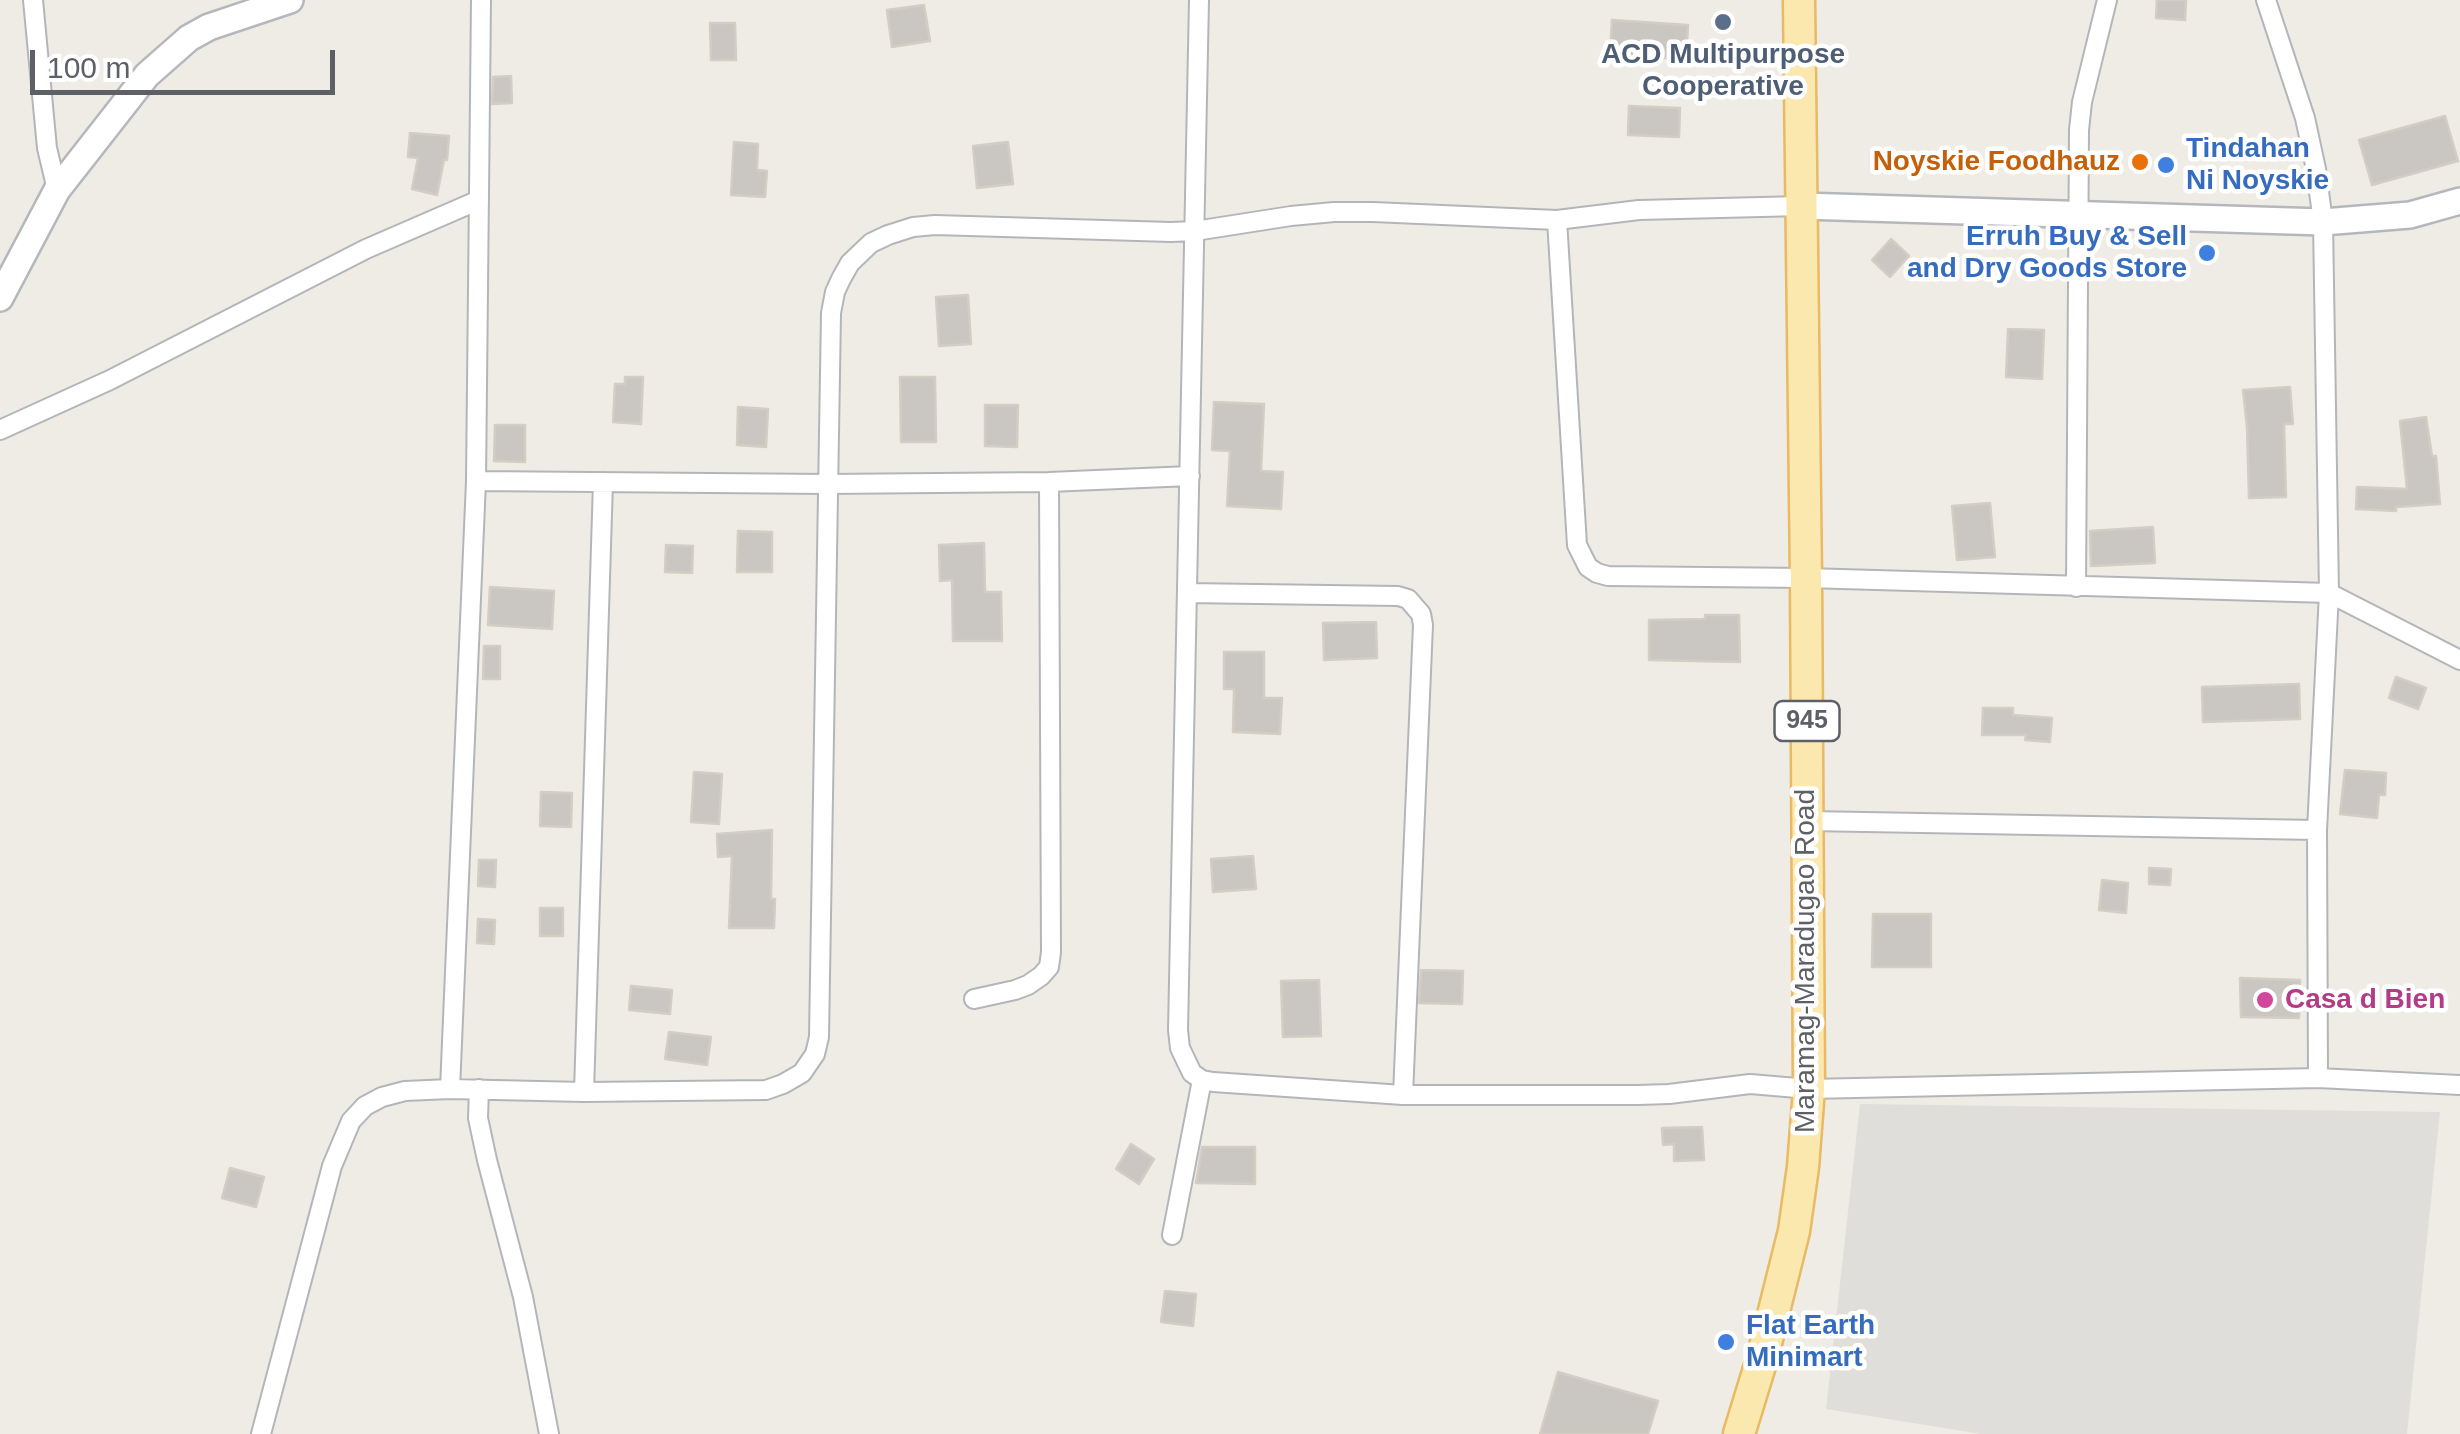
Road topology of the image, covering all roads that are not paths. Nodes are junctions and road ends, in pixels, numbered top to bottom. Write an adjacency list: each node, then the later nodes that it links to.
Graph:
1 (33, 0): 8 (street)
2 (290, 0): 8 (street)
3 (481, 0): 9 (street)
4 (1199, 0): 15 (street)
5 (1800, 0): 11 (main road, Maramag-Maradugao Road / 945)
6 (2107, 0): 12 (street)
7 (2266, 0): 14 (street)
8 (57, 190): 16 (street)
9 (479, 200): 17 (street); 19 (street)
10 (2460, 201): 14 (street)
11 (1802, 206): 12 (street); 13 (street); 23 (main road, Maramag-Maradugao Road / 945)
12 (2077, 213): 14 (street); 24 (street)
13 (1558, 220): 15 (street); 23 (street)
14 (2323, 222): 25 (street)
15 (1195, 231): 18 (street); 22 (street)
16 (0, 298)
17 (0, 430)
18 (1190, 476): 21 (street); 26 (street)
19 (476, 481): 20 (street); 34 (street)
20 (603, 482): 22 (street); 37 (street)
21 (1049, 482): 22 (street); 30 (street)
22 (827, 484): 37 (street)
23 (1806, 578): 24 (street); 28 (main road, Maramag-Maradugao Road / 945)
24 (2076, 586): 25 (street)
25 (2329, 593): 27 (street); 29 (street)
26 (1186, 594): 32 (street); 38 (street)
27 (2460, 660)
28 (1808, 822): 29 (street); 35 (main road, Maramag-Maradugao Road / 945)
29 (2317, 830): 31 (street)
30 (974, 999)
31 (2318, 1078): 33 (street); 35 (street)
32 (1202, 1080): 38 (street); 39 (street)
33 (2460, 1085)
34 (450, 1089): 36 (street); 40 (street)
35 (1808, 1089): 38 (street); 42 (main road, Maramag-Maradugao Road / 945)
36 (479, 1090): 37 (street); 41 (street)
37 (584, 1092)
38 (1403, 1095)
39 (1172, 1235)
40 (262, 1434)
41 (549, 1434)
42 (1739, 1434)

